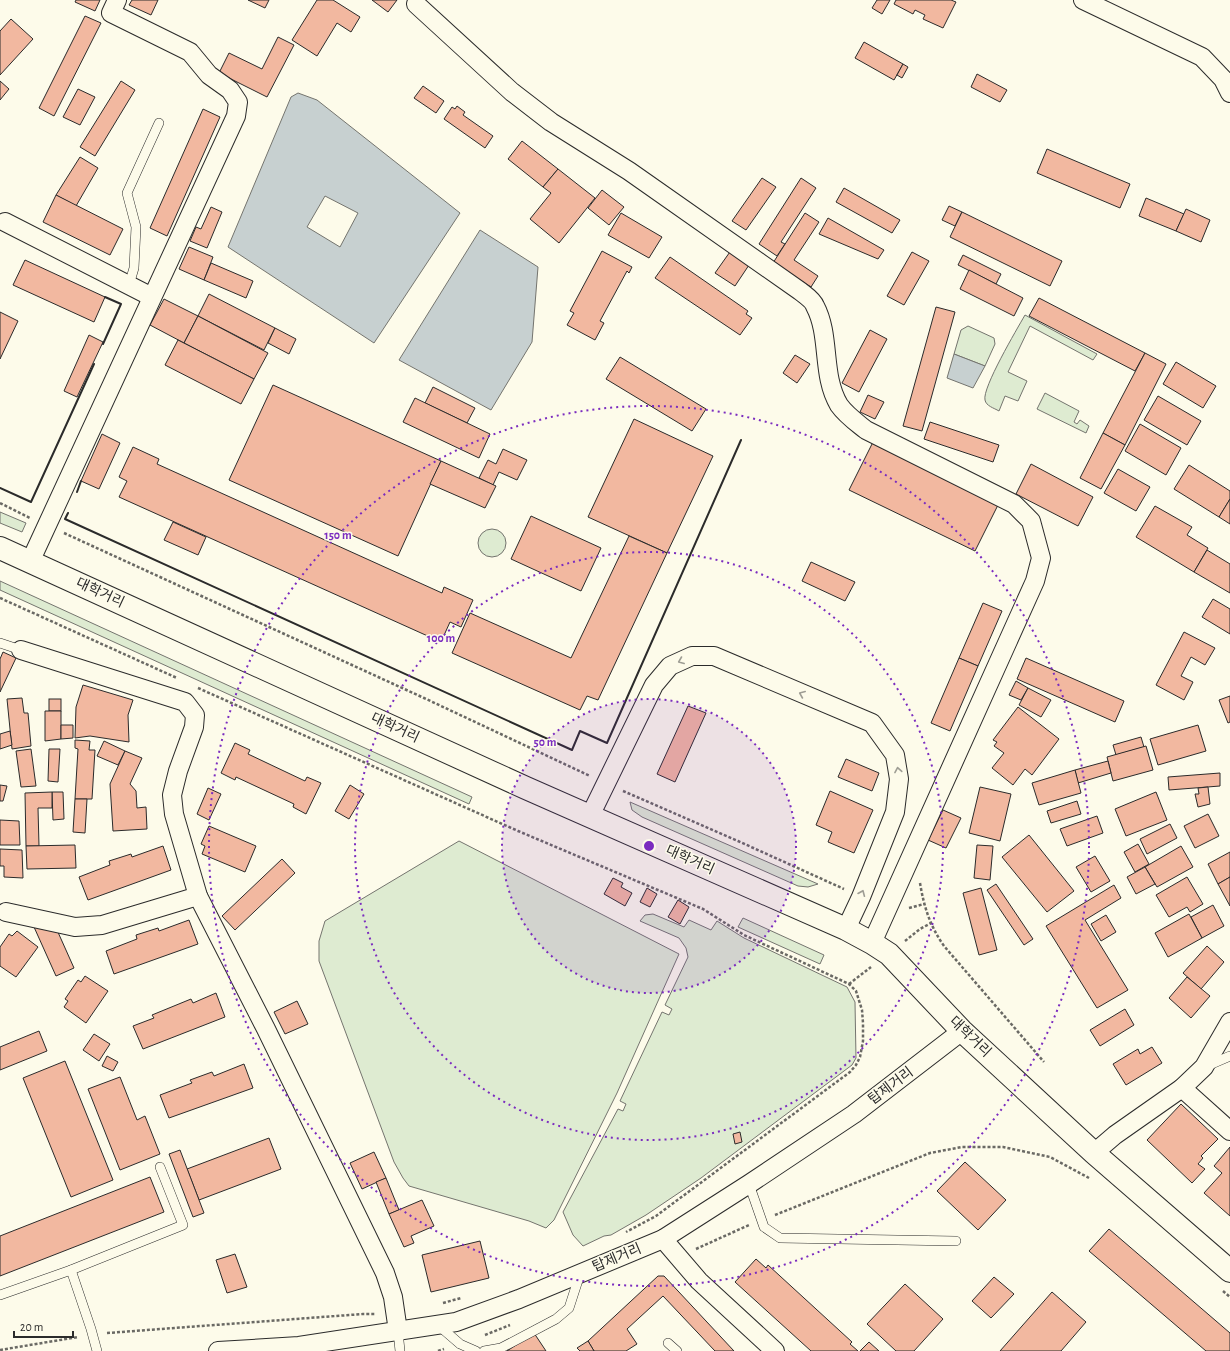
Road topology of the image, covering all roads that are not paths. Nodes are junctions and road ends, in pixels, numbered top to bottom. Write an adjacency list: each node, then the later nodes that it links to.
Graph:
1 (117, 0): 8 (street)
2 (1082, 0): 4 (street)
3 (416, 4): 17 (street)
4 (1230, 93)
5 (159, 123): 7 (lane)
6 (5, 222): 7 (street)
7 (129, 285): 8 (street)
8 (152, 296): 10 (street)
9 (0, 548): 10 (main road, 대학거리)
10 (30, 562): 13 (main road, 대학거리)
11 (0, 643): 12 (lane)
12 (21, 650): 14 (street)
13 (590, 816): 16 (main road, 대학거리); 16 (street, one-way to 13)
14 (198, 896): 15 (street); 33 (street)
15 (6, 912)
16 (846, 929): 17 (main road, 대학거리)
17 (872, 943): 19 (main road, 대학거리)
18 (1230, 1022): 21 (street)
19 (962, 1031): 24 (main road, 대학거리); 26 (street, 탑제거리)
20 (1230, 1056): 21 (lane)
21 (1204, 1067): 22 (street)
22 (1182, 1088): 23 (street); 24 (street)
23 (1230, 1131)
24 (1094, 1153): 30 (main road, 대학거리)
25 (160, 1167): 29 (lane)
26 (749, 1184): 27 (street, 탑제거리); 28 (lane)
27 (663, 1239): 31 (street, 탑제거리); 42 (street)
28 (956, 1241)
29 (71, 1270): 32 (lane); 36 (lane)
30 (1230, 1271)
31 (580, 1273): 34 (street, 탑제거리); 40 (lane)
32 (0, 1295)
33 (397, 1322): 34 (street, 탑제거리); 37 (street, 탑제거리); 38 (lane)
34 (438, 1325): 39 (lane)
35 (668, 1343): 41 (lane)
36 (97, 1351)
37 (218, 1351)
38 (400, 1351)
39 (476, 1351)
40 (484, 1351)
41 (677, 1351)
42 (775, 1351)

